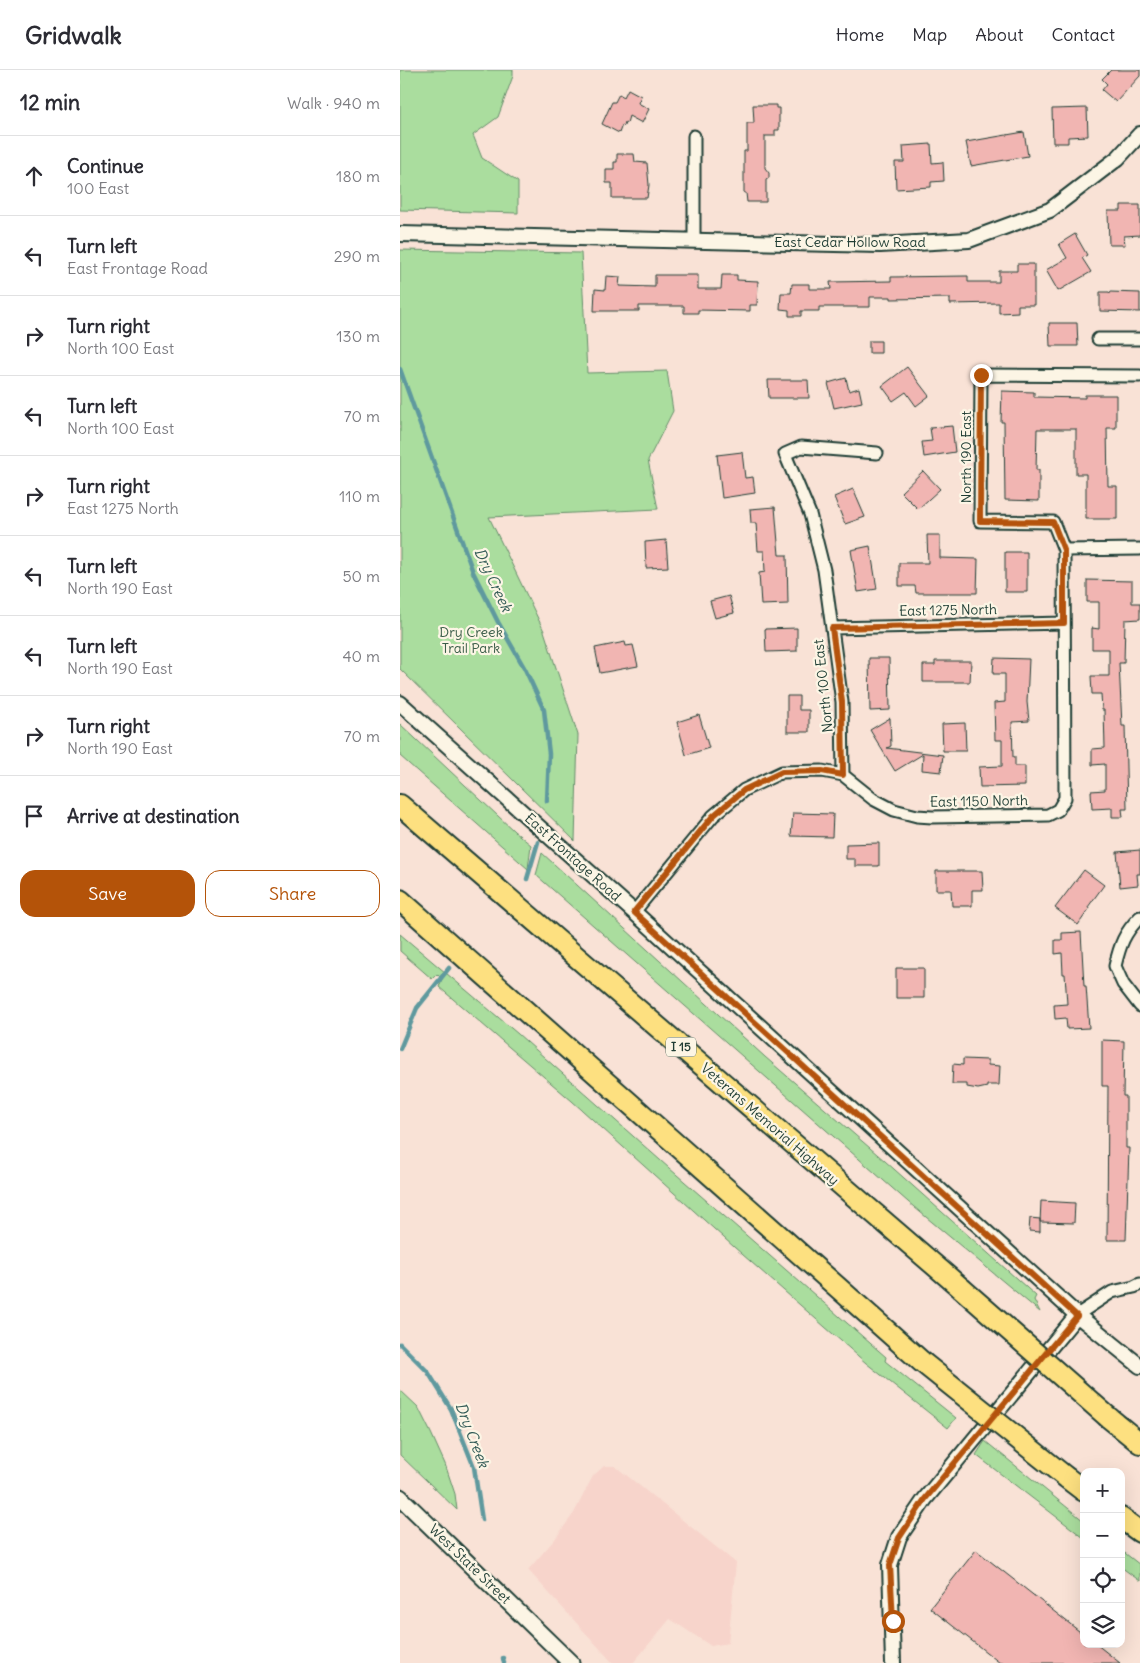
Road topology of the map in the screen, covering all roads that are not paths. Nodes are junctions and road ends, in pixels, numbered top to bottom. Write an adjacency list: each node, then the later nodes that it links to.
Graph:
1 (1140, 134): 4 (street, East Cedar Hollow Road)
2 (694, 136): 4 (street)
3 (400, 234): 4 (street, East Cedar Hollow Road)
4 (694, 241)
5 (1098, 339): 6 (street)
6 (1140, 339)
7 (1140, 376): 10 (street, North 190 East)
8 (877, 453): 12 (street, North 100 East)
9 (1140, 549): 10 (street)
10 (1064, 550): 11 (street, North 190 East)
11 (1064, 623): 12 (street, East 1275 North); 15 (street, North 190 East)
12 (832, 628): 14 (street, North 100 East)
13 (400, 703): 18 (street, East Frontage Road)
14 (843, 775): 15 (street, East 1150 North); 18 (street)
15 (1063, 802)
16 (400, 804): 24 (highway, Veterans Memorial Highway / I 15, bridge)
17 (400, 900): 25 (highway, bridge)
18 (634, 912): 22 (street, East Frontage Road)
19 (1140, 917): 20 (street)
20 (1140, 1006)
21 (1140, 1284): 22 (street)
22 (1077, 1316): 23 (street, East Frontage Road); 30 (street)
23 (1140, 1366)
24 (1140, 1443)
25 (1080, 1487)
26 (400, 1497): 29 (main road, West State Street)
27 (1125, 1521): 28 (highway)
28 (1140, 1532)
29 (571, 1663)
30 (893, 1663)

